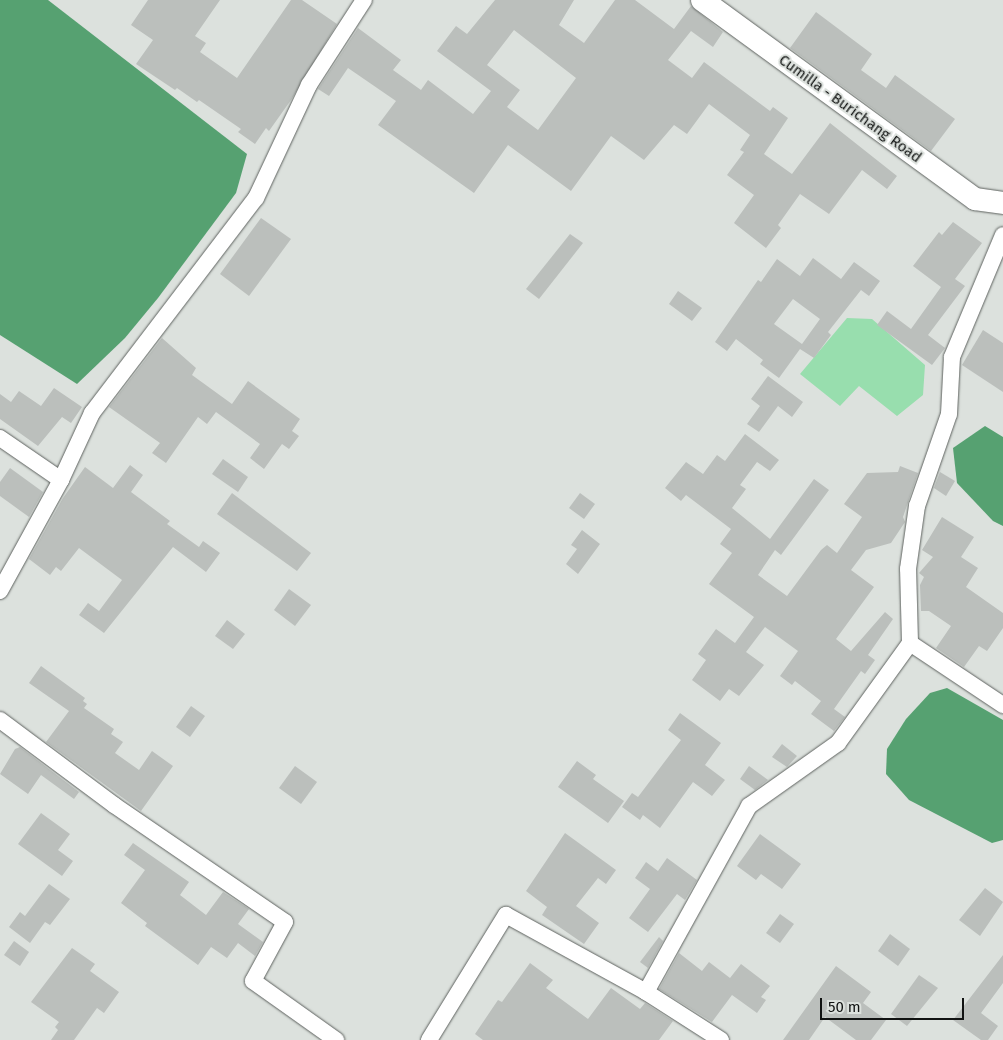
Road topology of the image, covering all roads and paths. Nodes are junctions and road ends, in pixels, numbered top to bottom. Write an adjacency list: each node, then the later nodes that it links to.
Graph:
1 (364, 0): 6 (street)
2 (702, 0): 3 (main road, Cumilla - Burichang Road)
3 (1003, 202)
4 (1003, 235): 8 (street)
5 (0, 438): 6 (street)
6 (61, 480): 7 (street)
7 (0, 591)
8 (910, 642): 9 (street); 11 (street)
9 (1003, 705)
10 (0, 720): 12 (street)
11 (646, 992): 13 (street); 14 (street)
12 (336, 1040)
13 (429, 1040)
14 (721, 1040)

